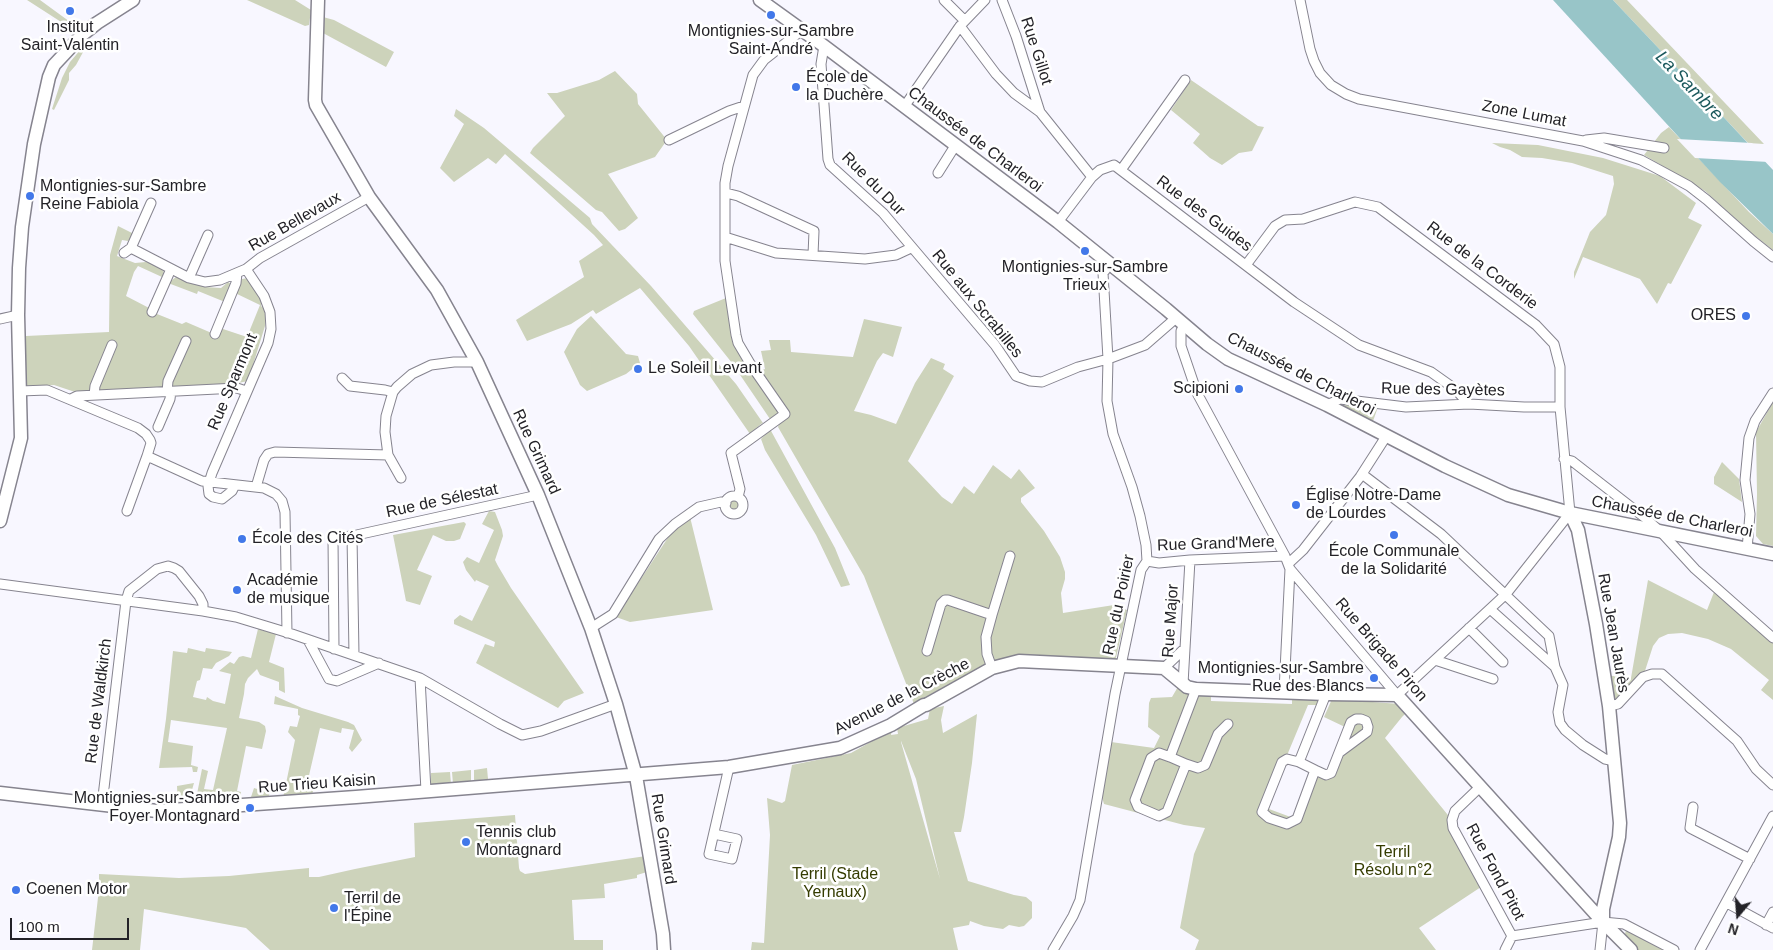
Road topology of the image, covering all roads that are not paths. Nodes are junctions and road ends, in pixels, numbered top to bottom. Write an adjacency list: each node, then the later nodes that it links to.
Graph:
1 (133, 0): 38 (street)
2 (318, 0): 23 (street, Rue Grimard)
3 (760, 0): 9 (street, Chaussée de Charleroi)
4 (944, 0): 8 (street)
5 (984, 0): 8 (street)
6 (1002, 0): 14 (street, Rue Gillot)
7 (1300, 0): 16 (street, Zone Lumat)
8 (962, 23): 13 (street); 14 (street)
9 (802, 30): 10 (street, Chaussée de Charleroi); 12 (street)
10 (824, 46): 13 (street, Chaussée de Charleroi); 28 (street, Rue du Dur)
11 (1185, 80): 19 (street)
12 (744, 106): 15 (street); 22 (street)
13 (904, 107): 17 (street, Chaussée de Charleroi)
14 (1040, 112): 21 (street)
15 (669, 140)
16 (1583, 141): 18 (street); 30 (street, Zone Lumat)
17 (955, 146): 20 (street); 25 (street, Chaussée de Charleroi)
18 (1664, 148)
19 (1121, 170): 21 (street); 32 (street, Rue des Guides)
20 (938, 173)
21 (1092, 177): 25 (street)
22 (726, 193): 27 (street); 29 (street)
23 (369, 197): 34 (street, Rue Bellevaux); 45 (street, Rue Grimard)
24 (151, 203): 33 (street, Rue Bellevaux)
25 (1058, 222): 31 (street, Chaussée de Charleroi)
26 (208, 235): 36 (street)
27 (725, 236): 29 (street, Rue aux Scrabilles); 68 (street)
28 (911, 248): 29 (street, Rue aux Scrabilles); 44 (street, Rue aux Scrabilles)
29 (813, 255)
30 (1773, 257)
31 (1110, 264): 40 (street, Chaussée de Charleroi); 44 (street, Rue du Poirier)
32 (1246, 264): 54 (street, Rue des Guides); 56 (street, Rue de la Corderie)
33 (171, 268): 36 (street, Rue Bellevaux); 37 (street)
34 (246, 269): 35 (street, Rue Bellevaux); 47 (street, Rue Sparmont)
35 (237, 273): 36 (street, Rue Bellevaux); 41 (street)
36 (190, 278)
37 (152, 312)
38 (18, 316): 39 (street); 48 (street)
39 (0, 318)
40 (1180, 321): 44 (street, Rue aux Scrabilles); 55 (street, Chaussée de Charleroi); 80 (street, Rue Brigade Piron)
41 (214, 334)
42 (186, 341): 49 (street)
43 (112, 345): 52 (street)
44 (1108, 359): 79 (street, Rue du Poirier)
45 (477, 362): 50 (street); 67 (street, Rue Grimard)
46 (342, 378): 50 (street)
47 (246, 390): 49 (street); 64 (street, Rue Sparmont)
48 (20, 391): 53 (street); 72 (street)
49 (169, 391): 52 (street); 57 (street)
50 (393, 392): 59 (street)
51 (1773, 393): 75 (street)
52 (94, 395): 53 (street)
53 (71, 400): 60 (street)
54 (1469, 404): 55 (street, Rue des Gayètes); 56 (street, Rue des Gayètes)
55 (1327, 405): 58 (street, Chaussée de Charleroi)
56 (1560, 407): 61 (street, Rue de la Corderie)
57 (158, 427)
58 (1387, 435): 62 (street, Rue Grand'Mere); 71 (street, Chaussée de Charleroi)
59 (388, 455): 63 (street); 66 (street)
60 (147, 456): 64 (street); 70 (street)
61 (1564, 459): 71 (street, Rue de la Corderie); 73 (street)
62 (1362, 474): 80 (street, Rue Grand'Mere); 82 (street)
63 (401, 478)
64 (210, 480): 65 (street); 65 (street)
65 (235, 486): 66 (street)
66 (256, 486): 89 (street)
67 (538, 495): 74 (street, Rue de Sélestat); 87 (street, Rue Grimard)
68 (738, 497): 69 (street); 69 (street)
69 (726, 503): 87 (street)
70 (127, 511)
71 (1570, 513): 73 (street, Chaussée de Charleroi); 82 (street); 111 (street, Rue Jean Jaurès)
72 (0, 521)
73 (1661, 532): 75 (street, Chaussée de Charleroi); 90 (street)
74 (352, 536): 92 (street, Rue de Sélestat); 95 (street)
75 (1747, 549): 76 (street, Chaussée de Charleroi)
76 (1773, 554)
77 (1010, 556): 86 (street)
78 (1190, 560): 79 (street, Rue Grand'Mere); 80 (street, Rue Grand'Mere); 93 (street, Rue Major)
79 (1147, 561): 99 (street, Rue du Poirier)
80 (1288, 563): 107 (street); 109 (street, Rue Brigade Piron)
81 (0, 584): 83 (street)
82 (1506, 594): 84 (street); 100 (street)
83 (126, 601): 85 (street); 85 (street); 125 (street, Rue de Waldkirch)
84 (1490, 609): 88 (street); 100 (street)
85 (203, 611): 89 (street)
86 (992, 614): 94 (street); 101 (street)
87 (591, 628): 110 (street, Rue Grimard)
88 (1469, 628): 96 (street); 97 (street)
89 (287, 633): 91 (street)
90 (1773, 638)
91 (308, 640): 92 (street); 98 (street)
92 (334, 649): 95 (street)
93 (1184, 649): 102 (street); 105 (street, Rue Major)
94 (927, 651)
95 (354, 655): 98 (street)
96 (1435, 660): 104 (street); 109 (street)
97 (1503, 662)
98 (378, 663): 103 (street)
99 (1122, 665): 101 (street, Avenue de la Crèche); 102 (street, Avenue de la Crèche); 136 (street, Rue du Poirier)
100 (1555, 667): 115 (street)
101 (992, 668): 118 (street, Avenue de la Crèche)
102 (1164, 668): 105 (street)
103 (420, 678): 110 (street); 123 (street)
104 (1493, 679)
105 (1182, 684): 106 (street)
106 (1196, 689): 107 (street); 114 (street)
107 (1284, 692): 108 (street)
108 (1326, 694): 109 (street); 116 (street)
109 (1397, 695): 122 (street, Rue Brigade Piron)
110 (616, 704): 120 (street, Rue Grimard)
111 (1609, 706): 115 (street, Rue Jean Jaurès); 121 (street)
112 (1228, 724): 117 (street)
113 (1340, 752): 119 (street)
114 (1170, 757): 117 (street); 117 (street)
115 (1615, 761): 132 (street, Rue Jean Jaurès)
116 (1299, 762): 119 (street); 119 (street)
117 (1186, 764)
118 (730, 767): 120 (street, Avenue de la Crèche); 128 (street)
119 (1314, 770)
120 (636, 776): 123 (street, Rue Trieu Kaisin); 135 (street, Rue Grimard)
121 (1773, 785)
122 (1480, 787): 132 (street, Rue Brigade Piron); 134 (street, Rue Fond Pitot)
123 (426, 791): 125 (street, Rue Trieu Kaisin)
124 (0, 793): 125 (street, Rue Trieu Kaisin)
125 (102, 804)
126 (1693, 808): 129 (street)
127 (1773, 816): 129 (street)
128 (714, 834)
129 (1750, 859): 130 (street)
130 (1727, 903): 133 (street); 141 (street)
131 (1773, 912): 133 (street)
132 (1603, 922): 134 (street); 138 (street, Rue Jean Jaurès); 139 (street, Rue Brigade Piron); 140 (street)
133 (1770, 926)
134 (1512, 936): 137 (street, Rue Fond Pitot)
135 (664, 950)
136 (1053, 950)
137 (1505, 950)
138 (1600, 950)
139 (1631, 950)
140 (1674, 950)
141 (1700, 950)

